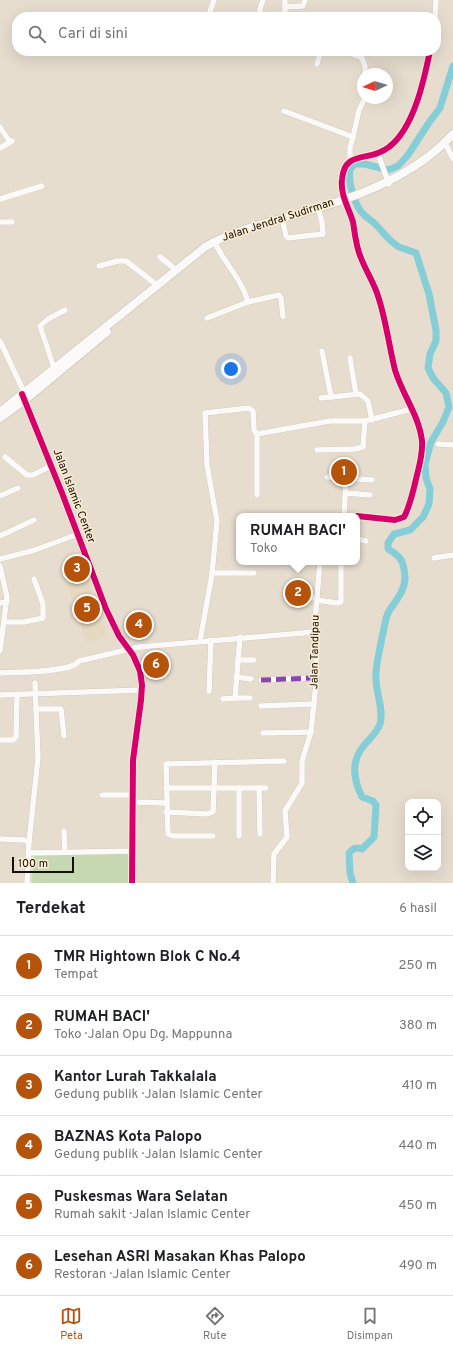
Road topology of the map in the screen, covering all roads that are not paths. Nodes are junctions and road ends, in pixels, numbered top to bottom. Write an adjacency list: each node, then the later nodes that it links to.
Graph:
1 (214, 0): 7 (street)
2 (263, 0): 8 (street)
3 (285, 0): 6 (street)
4 (305, 0): 6 (street)
5 (436, 0): 10 (street)
6 (285, 7): 9 (street)
7 (210, 12)
8 (260, 12)
9 (285, 12)
10 (435, 12)
11 (320, 56): 14 (street)
12 (357, 56): 15 (street)
13 (429, 56): 23 (street)
14 (318, 64)
15 (364, 68)
16 (363, 104): 20 (street)
17 (284, 111): 20 (street)
18 (0, 127): 22 (street)
19 (453, 134): 21 (highway, Jalan Jendral Sudirman)
20 (353, 137): 25 (street)
21 (448, 143): 24 (street); 26 (highway, Jalan Jendral Sudirman)
22 (0, 148)
23 (378, 154): 25 (street); 26 (street)
24 (453, 159)
25 (350, 160): 29 (street)
26 (387, 180): 29 (highway, Jalan Jendral Sudirman)
27 (42, 186): 28 (street)
28 (0, 199)
29 (347, 200): 30 (highway, Jalan Jendral Sudirman); 51 (street)
30 (319, 210): 33 (highway, Jalan Jendral Sudirman); 33 (street); 37 (highway, Jalan Jendral Sudirman)
31 (0, 222): 32 (street)
32 (12, 222)
33 (283, 222): 34 (highway, Jalan Jendral Sudirman)
34 (216, 245): 39 (street); 48 (highway, Jalan Jendral Sudirman)
35 (160, 257): 37 (street)
36 (99, 266): 38 (street)
37 (174, 270): 38 (highway, Jalan Jendral Sudirman)
38 (157, 285): 46 (highway, Jalan Jendral Sudirman)
39 (248, 302): 41 (street); 42 (street)
40 (65, 310): 46 (street)
41 (283, 317)
42 (207, 318)
43 (0, 341): 48 (street, Jalan Islamic Center)
44 (322, 351): 49 (street)
45 (350, 358): 47 (street)
46 (54, 368): 48 (highway, Jalan Jendral Sudirman)
47 (356, 394): 49 (street); 54 (street)
48 (24, 396): 52 (highway, Jalan Jendral Sudirman); 53 (highway, Jalan Jendral Sudirman); 61 (street, Jalan Islamic Center)
49 (331, 396): 50 (street)
50 (321, 398)
51 (412, 410): 54 (street); 71 (street)
52 (0, 412)
53 (0, 418)
54 (372, 420): 55 (street)
55 (364, 421): 56 (street); 59 (street)
56 (257, 434): 67 (street); 83 (street)
57 (438, 444): 58 (street)
58 (453, 445)
59 (317, 450)
60 (5, 457): 61 (street)
61 (51, 466): 73 (street, Jalan Islamic Center)
62 (327, 477): 63 (street)
63 (346, 478): 64 (street); 66 (street)
64 (372, 480)
65 (18, 488): 69 (street)
66 (346, 493): 68 (street); 70 (street)
67 (257, 494)
68 (370, 495)
69 (0, 496)
70 (344, 513)
71 (360, 516)
72 (34, 520): 74 (street)
73 (78, 534): 78 (street); 97 (street, Jalan Islamic Center)
74 (0, 536)
75 (360, 540): 76 (street)
76 (366, 541)
77 (453, 555): 79 (street)
78 (0, 558)
79 (434, 558)
80 (320, 565): 88 (street, Jalan Tandipau)
81 (341, 565): 88 (street)
82 (0, 566): 85 (street)
83 (212, 573): 84 (street); 96 (street)
84 (254, 573)
85 (1, 574): 90 (street)
86 (34, 579): 91 (street)
87 (296, 598): 88 (street)
88 (317, 599): 92 (street, Jalan Tandipau)
89 (0, 602): 90 (street)
90 (7, 602): 91 (street)
91 (4, 622): 93 (street)
92 (314, 632): 94 (street); 103 (street, Jalan Tandipau)
93 (1, 637): 98 (street)
94 (240, 637): 95 (street); 99 (street)
95 (211, 640): 96 (street); 108 (street)
96 (200, 641): 97 (street)
97 (129, 648): 101 (street); 107 (street, Jalan Islamic Center)
98 (0, 651)
99 (238, 660): 100 (street); 102 (street)
100 (254, 660)
101 (0, 673)
102 (236, 677): 104 (street); 112 (street)
103 (316, 678): 105 (street); 115 (street, Jalan Tandipau)
104 (251, 679)
105 (261, 680)
106 (35, 683): 109 (street)
107 (142, 690): 109 (street); 130 (street, Jalan Islamic Center)
108 (209, 691)
109 (35, 694): 111 (street); 117 (street)
110 (0, 695): 111 (street)
111 (16, 695): 121 (street)
112 (235, 698): 113 (street); 114 (street)
113 (250, 698)
114 (222, 699)
115 (314, 704): 116 (street); 118 (street, Jalan Tandipau)
116 (261, 706)
117 (36, 709): 120 (street); 139 (street)
118 (311, 732): 119 (street); 145 (street, Jalan Tandipau)
119 (263, 733)
120 (64, 736)
121 (0, 740)
122 (284, 761): 123 (street)
123 (215, 762): 124 (street); 125 (street)
124 (166, 788): 125 (street); 132 (street)
125 (215, 788): 126 (street); 133 (street)
126 (239, 788): 127 (street); 137 (street)
127 (259, 788): 128 (street); 135 (street)
128 (266, 788)
129 (102, 795): 130 (street)
130 (134, 795): 131 (street, Jalan Islamic Center)
131 (134, 802): 132 (street); 140 (street, Jalan Islamic Center)
132 (166, 804): 133 (street)
133 (166, 812): 136 (street)
134 (64, 831): 141 (street)
135 (260, 834)
136 (213, 836)
137 (239, 836)
138 (0, 839): 139 (street)
139 (29, 842): 142 (street)
140 (134, 851): 141 (street); 144 (street, Jalan Islamic Center)
141 (65, 852): 142 (street)
142 (29, 853): 143 (street)
143 (27, 883)
144 (132, 883)
145 (273, 883)

